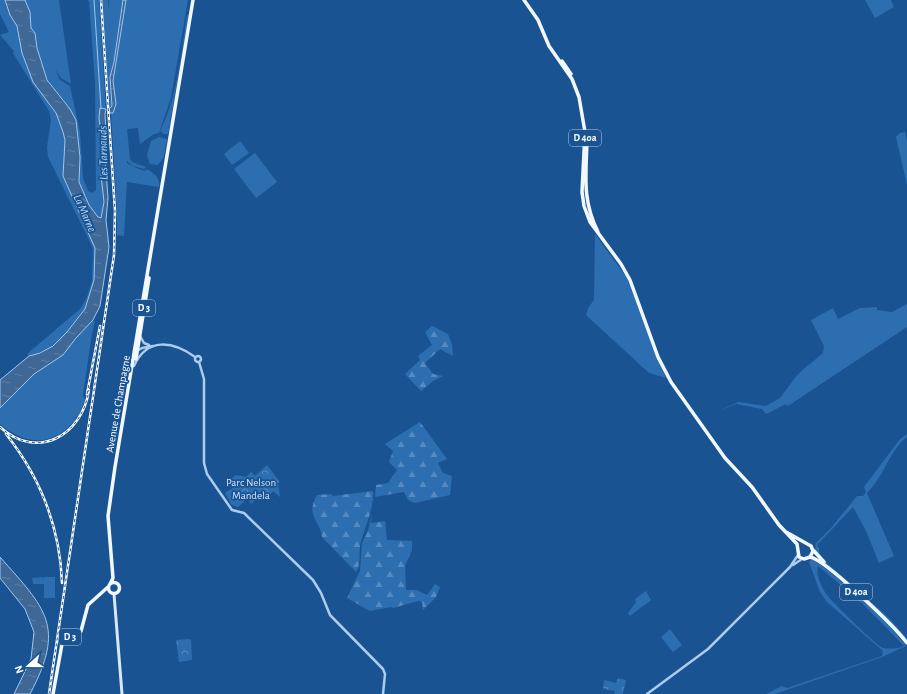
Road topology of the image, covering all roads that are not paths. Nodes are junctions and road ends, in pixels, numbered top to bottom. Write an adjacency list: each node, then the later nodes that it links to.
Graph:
1 (193, 0): 3 (main road, D 3)
2 (524, 0): 14 (main road, D 40a)
3 (154, 233): 4 (main road, Avenue de Champagne / D 3); 5 (main road, D 3)
4 (140, 332): 6 (main road, Avenue de Champagne / D 3); 7 (street)
5 (136, 337): 6 (street); 13 (main road, D 3)
6 (138, 344): 8 (street); 10 (main road, Avenue de Champagne / D 3)
7 (153, 346): 8 (street); 9 (street); 11 (street)
8 (141, 348): 9 (street); 10 (street)
9 (148, 349): 13 (street)
10 (137, 351): 13 (main road, Avenue de Champagne / D 3)
11 (195, 357): 12 (street); 12 (street)
12 (198, 362): 31 (street)
13 (133, 365): 23 (main road, Avenue de Champagne / D 3)
14 (786, 532): 15 (main road, D 40a); 16 (main road, D 40a)
15 (804, 543): 16 (main road); 17 (main road)
16 (797, 547): 18 (main road)
17 (813, 549): 19 (main road); 22 (main road, D 40a)
18 (798, 555): 20 (main road); 21 (street)
19 (810, 557): 20 (main road); 22 (main road, D 40a)
20 (802, 559): 21 (street)
21 (790, 567): 32 (street)
22 (828, 568): 28 (main road, D 40a)
23 (113, 578): 24 (main road, Avenue de Champagne / D 3); 25 (main road, D 3)
24 (116, 583): 25 (main road); 27 (main road)
25 (109, 586): 26 (main road, D 3); 27 (main road)
26 (105, 592): 27 (main road); 29 (main road, D 3)
27 (112, 593): 30 (main road)
28 (907, 643)
29 (54, 694)
30 (122, 694)
31 (383, 694)
32 (647, 694)

